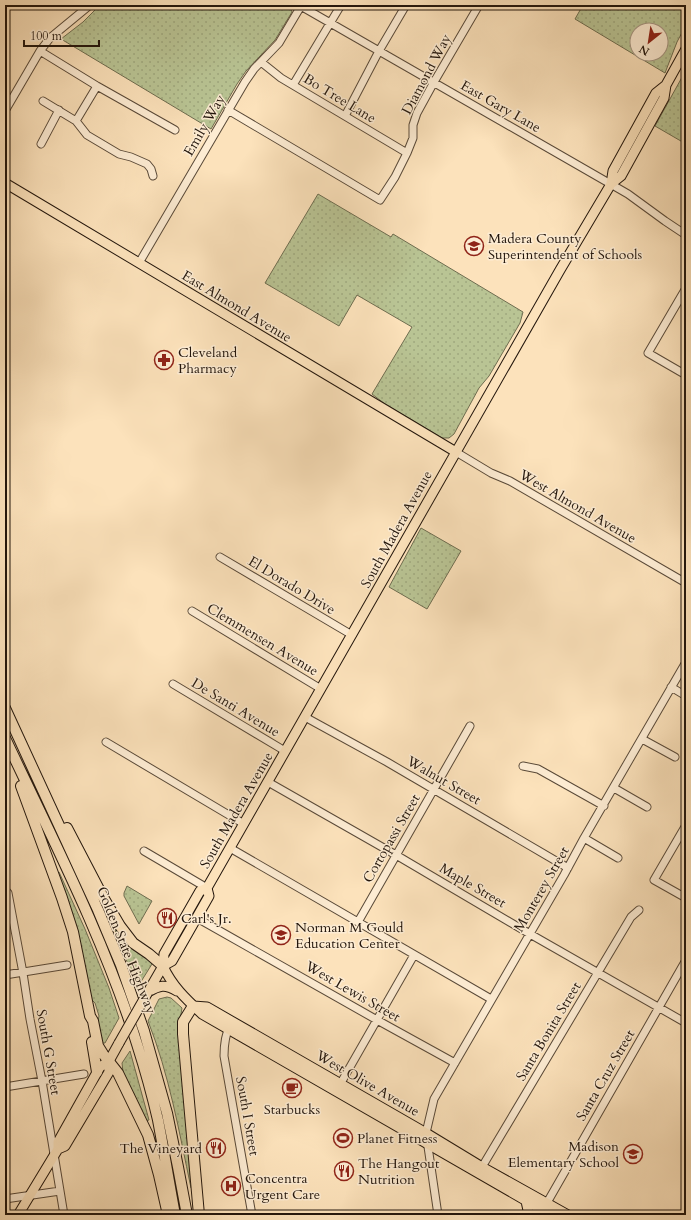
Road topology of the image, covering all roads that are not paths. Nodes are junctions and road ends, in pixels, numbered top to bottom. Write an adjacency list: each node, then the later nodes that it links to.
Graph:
1 (90, 5): 8 (street)
2 (341, 5): 6 (street)
3 (406, 5): 9 (street)
4 (479, 5): 11 (street, Diamond Way)
5 (300, 6): 6 (street, East Gary Lane); 10 (street, Emily Way)
6 (330, 23): 9 (street, East Gary Lane); 12 (street)
7 (686, 49): 25 (main road, South Madera Avenue)
8 (40, 51): 13 (street); 17 (street)
9 (379, 51): 11 (street, East Gary Lane); 18 (street)
10 (261, 62): 12 (street, Bo Tree Lane); 16 (street, Emily Way)
11 (434, 82): 22 (street, Diamond Way); 25 (street, East Gary Lane)
12 (293, 85): 18 (street, Bo Tree Lane)
13 (97, 86): 19 (street); 20 (street)
14 (43, 101): 15 (street)
15 (59, 110): 19 (street); 21 (street)
16 (228, 110): 22 (street, Diamond Way); 27 (street, Emily Way)
17 (5, 111)
18 (345, 116): 22 (street, Bo Tree Lane)
19 (76, 121): 23 (street)
20 (175, 130)
21 (40, 144)
22 (407, 153)
23 (152, 176)
24 (5, 183): 27 (main road, East Almond Avenue)
25 (611, 184): 26 (street, East Gary Lane); 30 (main road, South Madera Avenue)
26 (686, 235)
27 (139, 263): 30 (main road, East Almond Avenue)
28 (686, 288): 29 (street)
29 (686, 375)
30 (456, 452): 32 (street, West Almond Avenue); 34 (main road, South Madera Avenue)
31 (220, 558): 34 (street, El Dorado Drive)
32 (686, 583)
33 (192, 611): 38 (street, Clemmensen Avenue)
34 (352, 635): 38 (main road, South Madera Avenue)
35 (686, 662): 37 (street, Monterey Street)
36 (173, 684): 48 (street, De Santi Avenue)
37 (672, 687): 39 (street); 45 (street, Monterey Street)
38 (321, 689): 41 (main road, South Madera Avenue)
39 (686, 696)
40 (5, 708): 42 (highway, Golden State Highway)
41 (305, 717): 48 (main road, South Madera Avenue); 53 (street, Walnut Street)
42 (10, 720): 74 (highway); 107 (highway, Golden State Highway)
43 (470, 726): 53 (street, Cortopassi Street)
44 (5, 738): 106 (highway, Golden State Highway)
45 (642, 739): 49 (street); 52 (street, Monterey Street)
46 (5, 742): 83 (highway)
47 (106, 742): 56 (street)
48 (285, 751): 51 (main road, South Madera Avenue)
49 (675, 757)
50 (523, 766): 54 (street)
51 (268, 782): 56 (main road, South Madera Avenue); 61 (street, Maple Street)
52 (614, 788): 54 (street, Monterey Street); 55 (street)
53 (434, 789): 61 (street, Cortopassi Street); 63 (street, Walnut Street)
54 (604, 806): 58 (street, Monterey Street)
55 (647, 807)
56 (244, 824): 59 (main road, South Madera Avenue)
57 (685, 829): 66 (street)
58 (584, 838): 62 (street); 63 (street, Monterey Street)
59 (230, 848): 64 (main road, South Madera Avenue); 69 (street)
60 (144, 851): 64 (street)
61 (396, 855): 69 (street, Cortopassi Street); 70 (street, Maple Street)
62 (618, 858)
63 (568, 868): 70 (street, Monterey Street)
64 (207, 888): 68 (main road, South Madera Avenue); 74 (main road, South Madera Avenue)
65 (6, 892): 75 (street, South G Street)
66 (686, 898)
67 (639, 910): 76 (street, Santa Bonita Street)
68 (197, 918): 74 (main road, South Madera Avenue); 84 (street, West Lewis Street)
69 (358, 922): 71 (street)
70 (530, 934): 76 (street, Maple Street); 80 (street, Monterey Street)
71 (414, 955): 80 (street); 84 (street)
72 (686, 960): 82 (street, Santa Cruz Street)
73 (66, 965): 75 (street)
74 (163, 966): 78 (main road, South Madera Avenue); 79 (main road, West Olive Avenue)
75 (23, 973): 77 (street); 91 (street, South G Street)
76 (598, 973): 82 (street, Maple Street); 97 (street, Santa Bonita Street)
77 (5, 975)
78 (148, 992): 79 (main road); 87 (main road, South Madera Avenue, bridge)
79 (178, 992): 81 (main road, West Olive Avenue)
80 (492, 999): 88 (street, Monterey Street)
81 (193, 1006): 86 (main road, West Olive Avenue); 108 (highway)
82 (659, 1007): 85 (street, Maple Street); 102 (street, Santa Cruz Street)
83 (90, 1016): 87 (highway); 89 (highway)
84 (377, 1020): 88 (street, West Lewis Street); 93 (street)
85 (686, 1023)
86 (230, 1026): 93 (main road, West Olive Avenue); 109 (street, South I Street)
87 (109, 1062): 89 (main road, South Madera Avenue); 96 (main road, South Madera Avenue); 105 (highway)
88 (455, 1063): 94 (street, Monterey Street)
89 (97, 1072): 96 (main road, South Madera Avenue)
90 (84, 1074): 91 (street)
91 (42, 1081): 92 (street); 96 (street, South G Street)
92 (5, 1087)
93 (338, 1087): 94 (main road, West Olive Avenue); 95 (main road, West Olive Avenue)
94 (426, 1133): 95 (street); 97 (main road, West Olive Avenue)
95 (428, 1144): 101 (main road, West Olive Avenue); 110 (street)
96 (56, 1153): 98 (street, South G Street); 99 (main road, South Madera Avenue)
97 (482, 1167): 102 (main road, West Olive Avenue)
98 (60, 1191): 99 (street); 104 (street, South G Street)
99 (29, 1195): 100 (street); 103 (main road, South Madera Avenue)
100 (5, 1199)
101 (526, 1201): 102 (main road, West Olive Avenue); 111 (main road)
102 (543, 1209): 112 (main road, West Olive Avenue); 113 (main road, West Olive Avenue)
103 (18, 1215)
104 (64, 1215)
105 (168, 1215)
106 (175, 1215)
107 (187, 1215)
108 (199, 1215)
109 (252, 1215)
110 (438, 1215)
111 (529, 1215)
112 (551, 1215)
113 (568, 1215)

